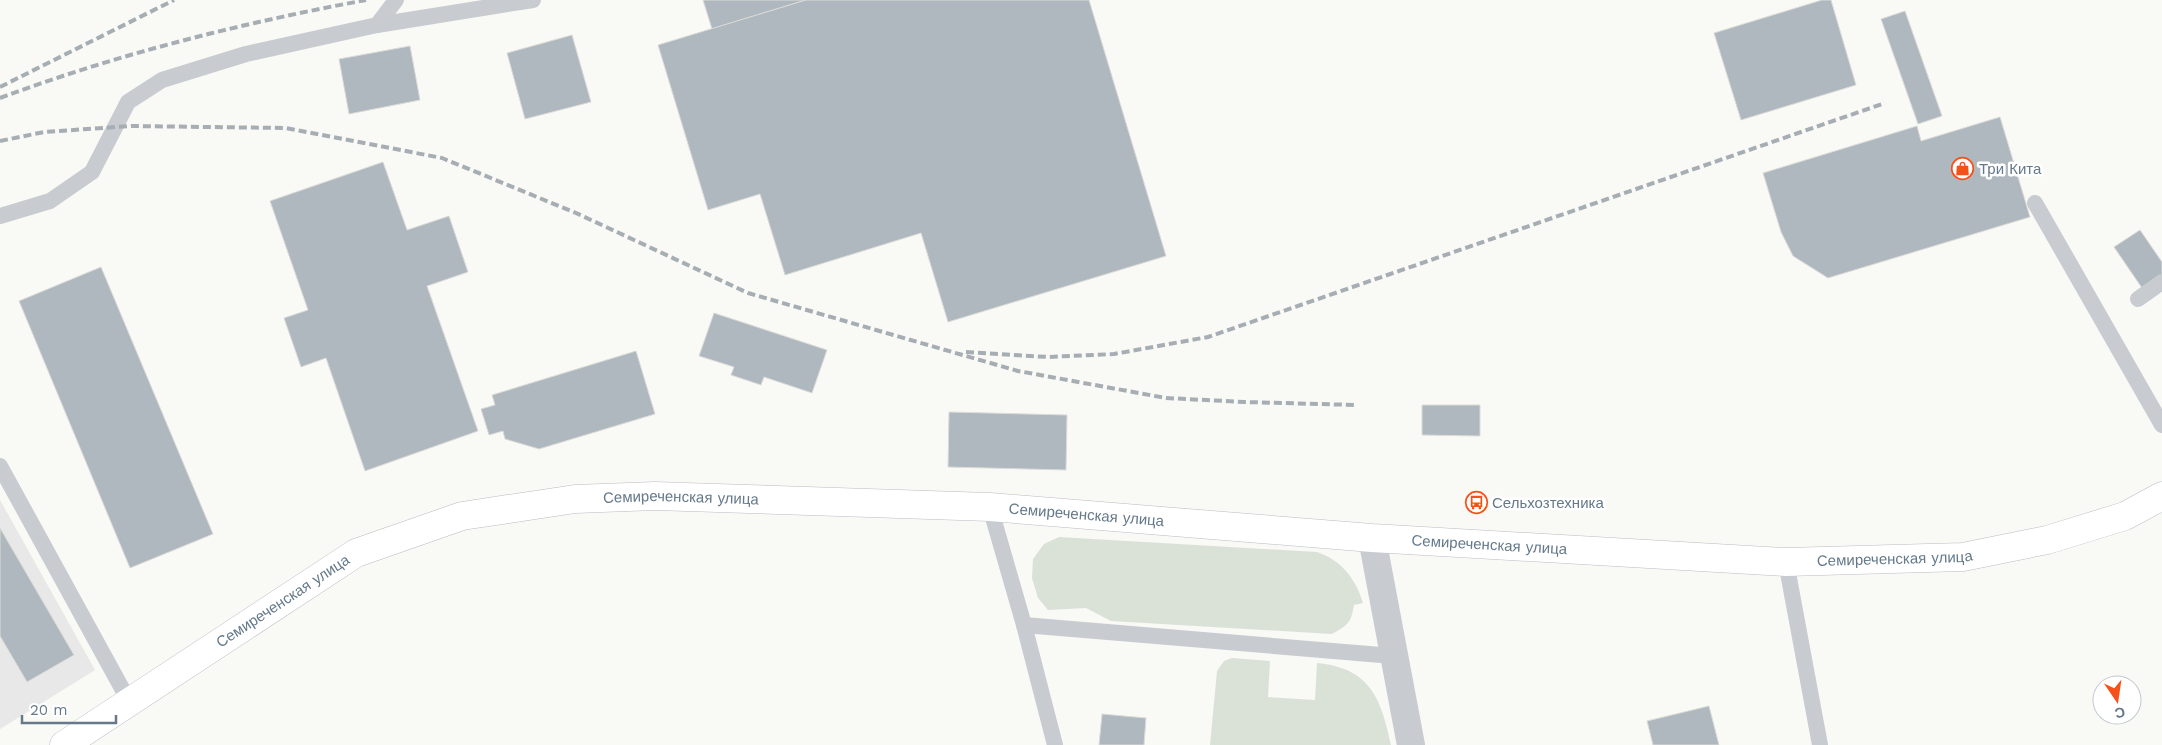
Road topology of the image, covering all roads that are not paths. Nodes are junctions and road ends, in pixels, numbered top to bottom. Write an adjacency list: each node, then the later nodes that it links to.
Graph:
1 (396, 0): 3 (lane)
2 (533, 0): 3 (lane)
3 (377, 25): 5 (lane)
4 (2034, 203): 8 (lane)
5 (0, 216)
6 (2162, 282): 7 (lane)
7 (2138, 299)
8 (2162, 425)
9 (0, 466): 16 (lane)
10 (2162, 496): 13 (main road, Семиреченская улица)
11 (990, 507): 12 (main road, Семиреченская улица); 14 (lane); 16 (main road, Семиреченская улица)
12 (1372, 538): 13 (main road, Семиреченская улица); 15 (street)
13 (1786, 562): 20 (lane)
14 (1024, 625): 15 (lane); 18 (lane)
15 (1393, 656): 19 (street)
16 (130, 703): 17 (main road, Семиреченская улица)
17 (64, 745)
18 (1055, 745)
19 (1411, 745)
20 (1820, 745)

